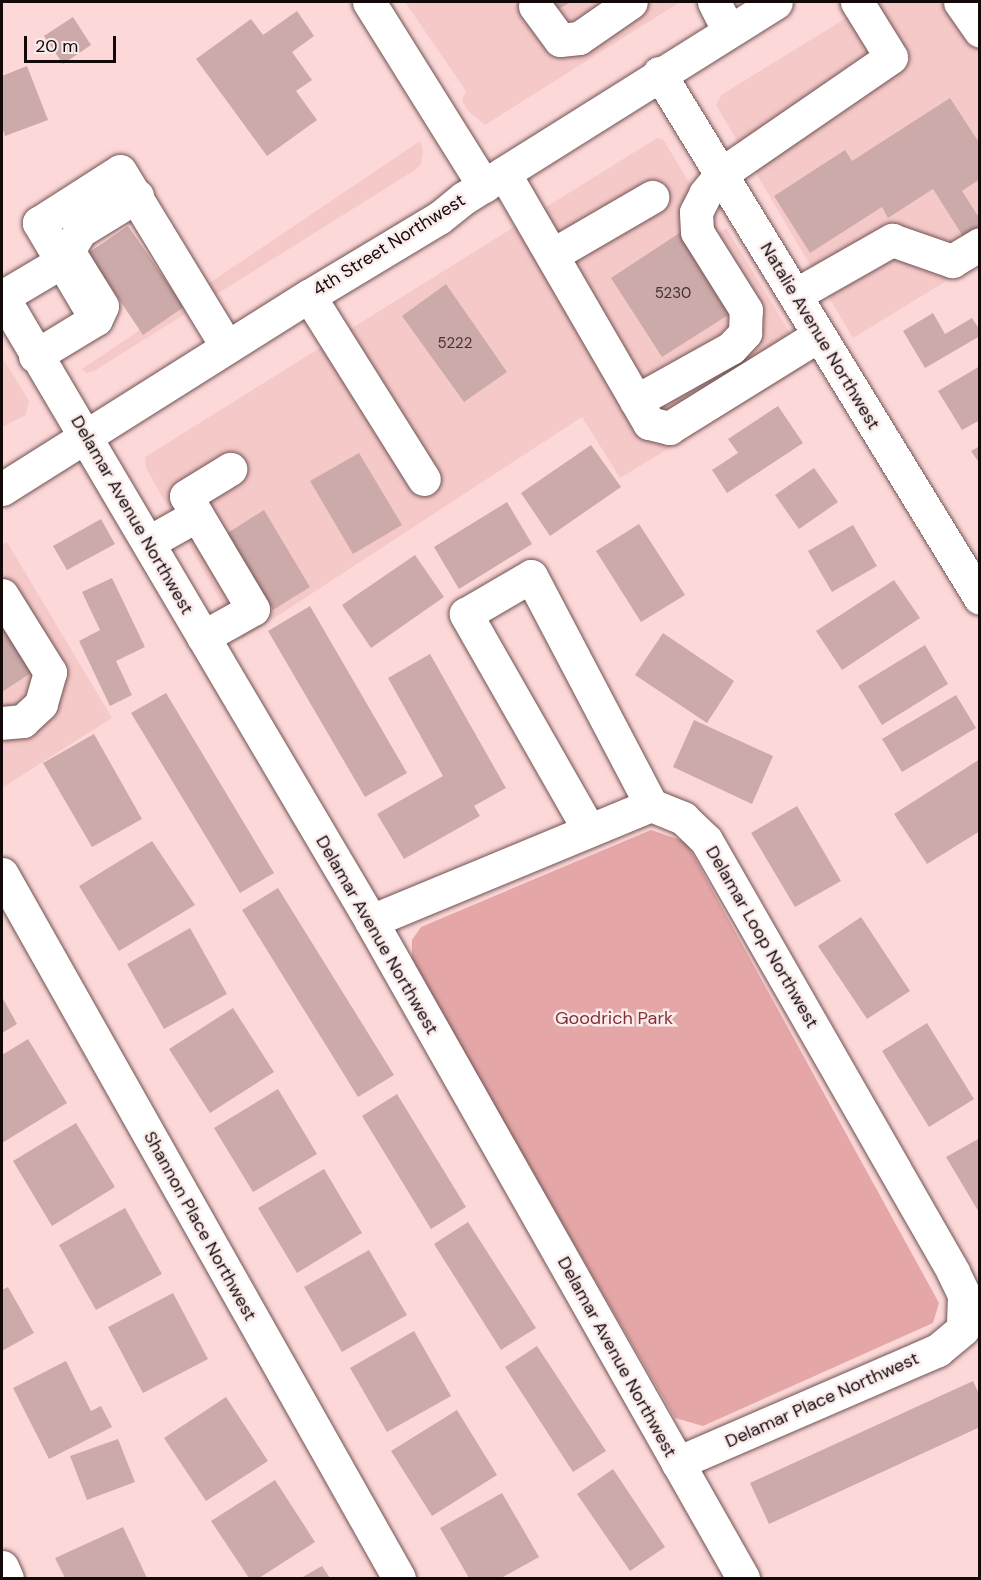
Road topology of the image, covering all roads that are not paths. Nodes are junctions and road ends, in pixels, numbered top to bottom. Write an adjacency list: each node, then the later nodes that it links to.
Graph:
1 (369, 2): 12 (street)
2 (631, 2): 7 (street)
3 (714, 2): 8 (street)
4 (776, 2): 8 (street, 4th Street Northwest)
5 (857, 2): 11 (street)
6 (960, 2): 9 (street)
7 (535, 6)
8 (729, 31): 10 (street, 4th Street Northwest)
9 (980, 31)
10 (659, 73): 11 (street, Natalie Avenue Northwest); 12 (street, 4th Street Northwest)
11 (721, 174): 18 (street, Natalie Avenue Northwest); 25 (street)
12 (494, 179): 16 (street); 19 (street, 4th Street Northwest)
13 (137, 196): 17 (street); 21 (street); 23 (street)
14 (652, 198): 16 (street)
15 (980, 244): 18 (street)
16 (552, 255): 25 (street)
17 (61, 262): 20 (street); 21 (street)
18 (795, 295): 22 (street, Natalie Avenue Northwest)
19 (309, 296): 23 (street, 4th Street Northwest); 28 (street)
20 (2, 297): 24 (street, Delamar Avenue Northwest)
21 (96, 319): 24 (street)
22 (819, 335): 25 (street); 33 (street, Natalie Avenue Northwest)
23 (227, 347): 26 (street, 4th Street Northwest)
24 (35, 356): 26 (street, Delamar Avenue Northwest)
25 (636, 401)
26 (85, 437): 29 (street, 4th Street Northwest); 31 (street, Delamar Avenue Northwest)
27 (230, 469): 30 (street)
28 (424, 479)
29 (2, 489)
30 (197, 515): 31 (street); 34 (street)
31 (149, 542): 34 (street, Delamar Avenue Northwest)
32 (2, 595): 35 (street)
33 (980, 598)
34 (203, 638): 39 (street, Delamar Avenue Northwest)
35 (2, 723)
36 (651, 805): 37 (street); 37 (street); 40 (street, Delamar Loop Northwest)
37 (589, 830): 39 (street)
38 (2, 874): 44 (street, Shannon Place Northwest)
39 (371, 921): 41 (street, Delamar Avenue Northwest)
40 (963, 1329): 41 (street, Delamar Place Northwest)
41 (677, 1463): 45 (street, Delamar Avenue Northwest)
42 (2, 1567): 43 (street)
43 (7, 1578)
44 (399, 1578)
45 (743, 1578)

